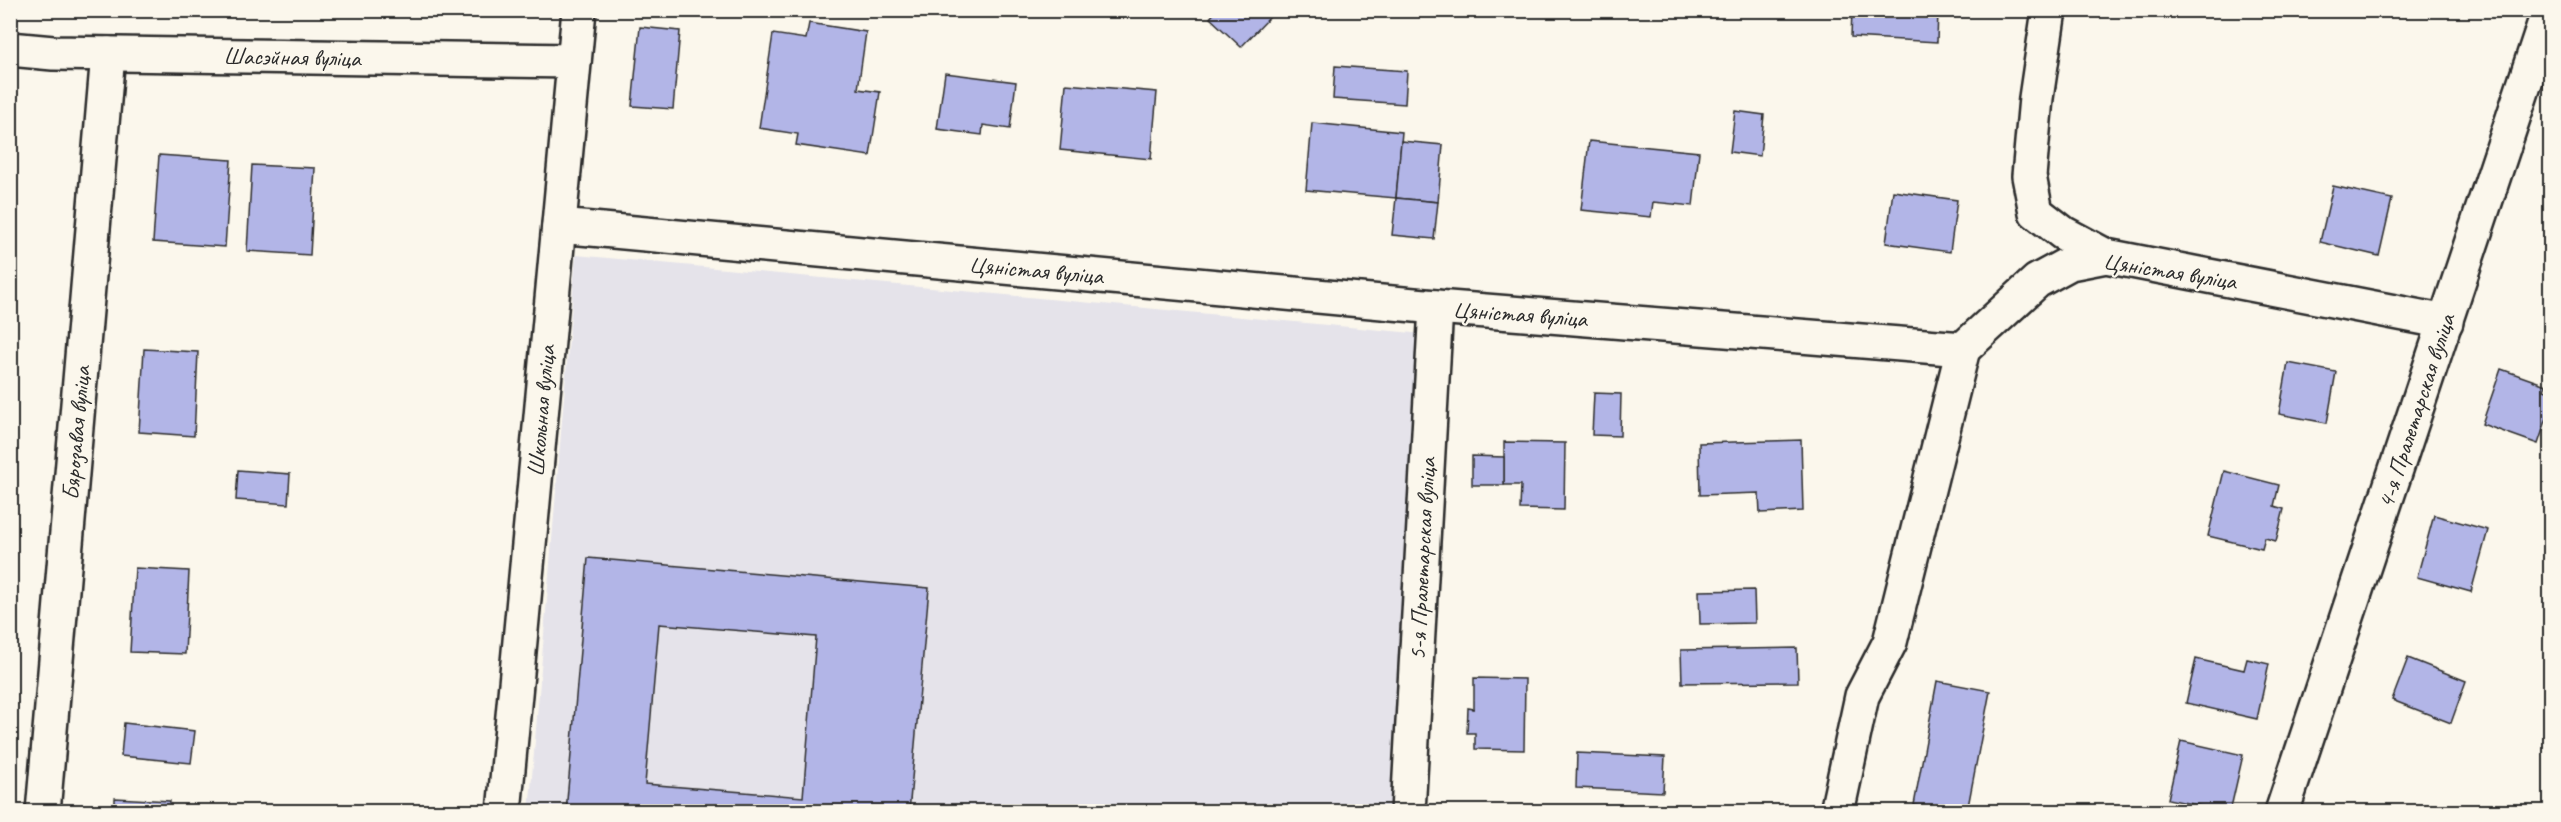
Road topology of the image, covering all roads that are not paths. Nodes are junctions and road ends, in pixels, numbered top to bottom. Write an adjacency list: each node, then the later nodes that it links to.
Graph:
1 (579, 10): 6 (street, Школьная вуліца)
2 (2049, 10): 8 (street)
3 (2549, 10): 10 (street, 4-я Пралетарская вуліца)
4 (10, 49): 5 (street, Шасэйная вуліца)
5 (108, 54): 6 (street, Шасэйная вуліца); 12 (street, Бярозавая вуліца)
6 (574, 61): 7 (street, Школьная вуліца)
7 (559, 226): 9 (street, Цяністая вуліца); 13 (street, Школьная вуліца)
8 (2106, 256): 10 (street, Цяністая вуліца); 11 (street, Цяністая вуліца)
9 (1436, 308): 11 (street, Цяністая вуліца); 14 (street, 5-я Пралетарская вуліца)
10 (2446, 322): 16 (street, 4-я Пралетарская вуліца)
11 (1963, 349): 15 (street)
12 (43, 812)
13 (504, 812)
14 (1408, 812)
15 (1837, 812)
16 (2282, 812)

